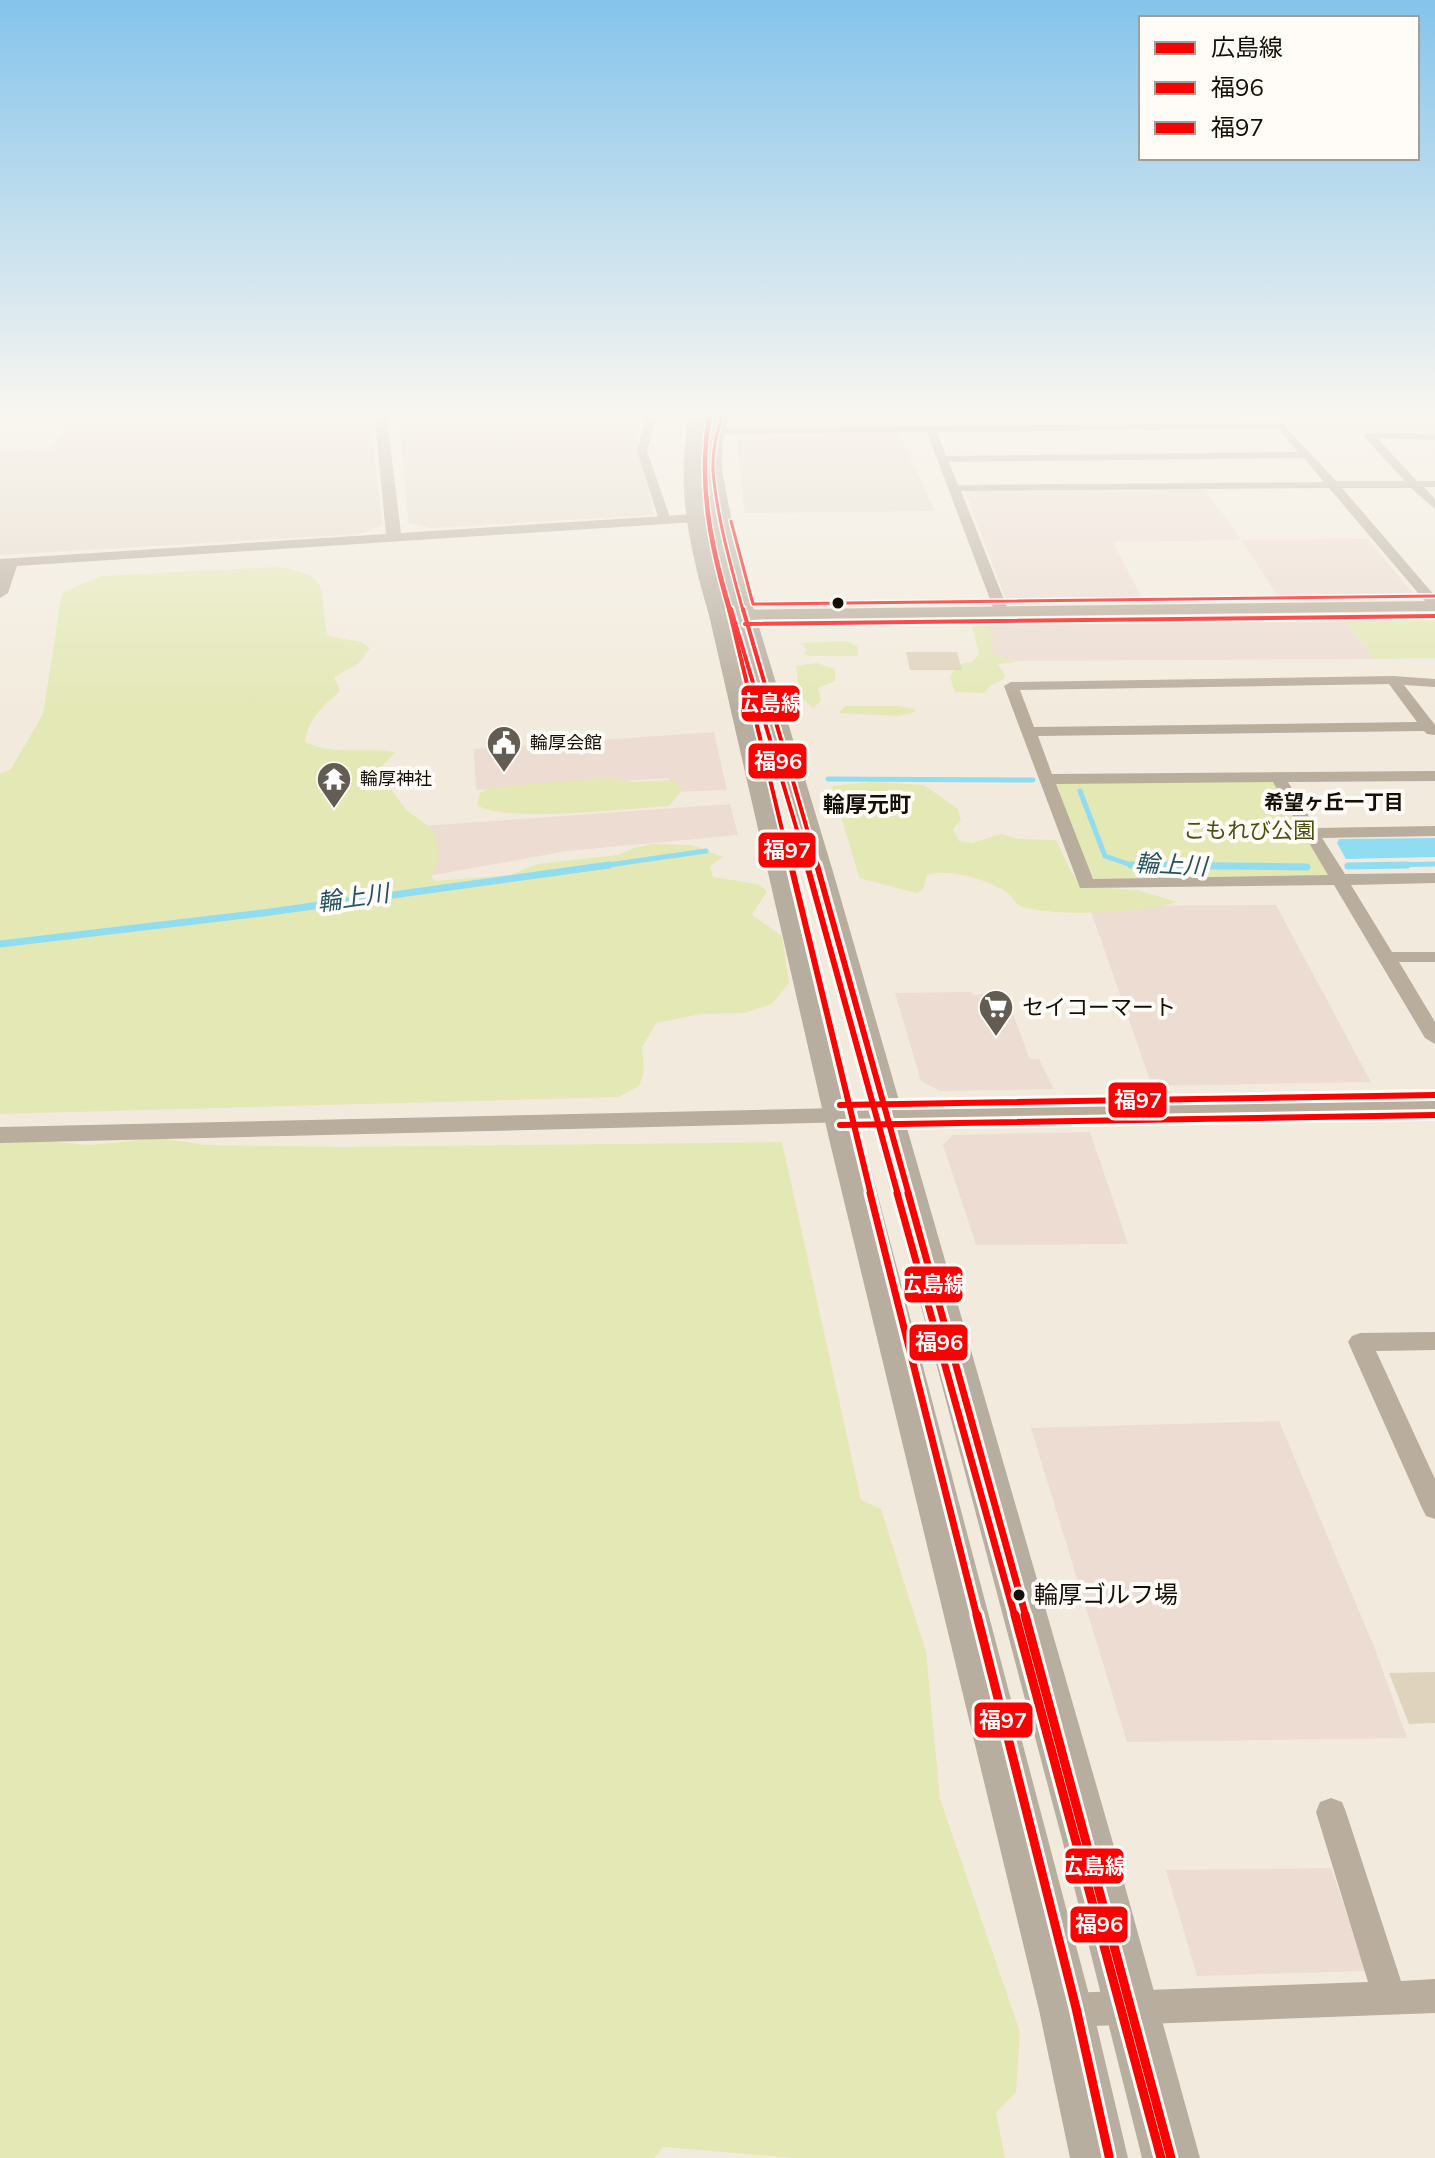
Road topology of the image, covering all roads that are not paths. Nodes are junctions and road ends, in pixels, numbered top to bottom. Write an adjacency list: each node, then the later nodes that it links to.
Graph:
1 (391, 511): 9 (street)
2 (662, 511): 8 (street)
3 (695, 511): 7 (highway)
4 (719, 511): 14 (highway)
5 (961, 511): 13 (street)
6 (1354, 511): 12 (street)
7 (696, 518): 8 (street); 14 (highway)
8 (665, 520): 9 (street)
9 (394, 538): 10 (street)
10 (5, 563): 11 (street)
11 (0, 593)
12 (1435, 605): 13 (street)
13 (1001, 610): 14 (street)
14 (732, 614): 30 (highway)
15 (1393, 680): 16 (street); 17 (street); 18 (street)
16 (1435, 683)
17 (1432, 730): 18 (street)
18 (1029, 732): 21 (street)
19 (1435, 776): 20 (street)
20 (1278, 778): 21 (street); 23 (street)
21 (1049, 779): 25 (street)
22 (1435, 831): 23 (street)
23 (1310, 833): 25 (street)
24 (1435, 878): 25 (street)
25 (1341, 881): 26 (street)
26 (1386, 957): 27 (street); 28 (street)
27 (1435, 957)
28 (1435, 1038)
29 (1435, 1105): 30 (street)
30 (861, 1115): 31 (street); 37 (highway); 38 (highway)
31 (0, 1135)
32 (1435, 1341): 33 (street)
33 (1435, 1508)
34 (1331, 1812): 36 (street)
35 (1435, 1996): 36 (street)
36 (1390, 1999): 37 (street)
37 (1133, 2007): 38 (street); 40 (highway)
38 (1066, 2010): 39 (highway)
39 (1099, 2158)
40 (1171, 2158)

